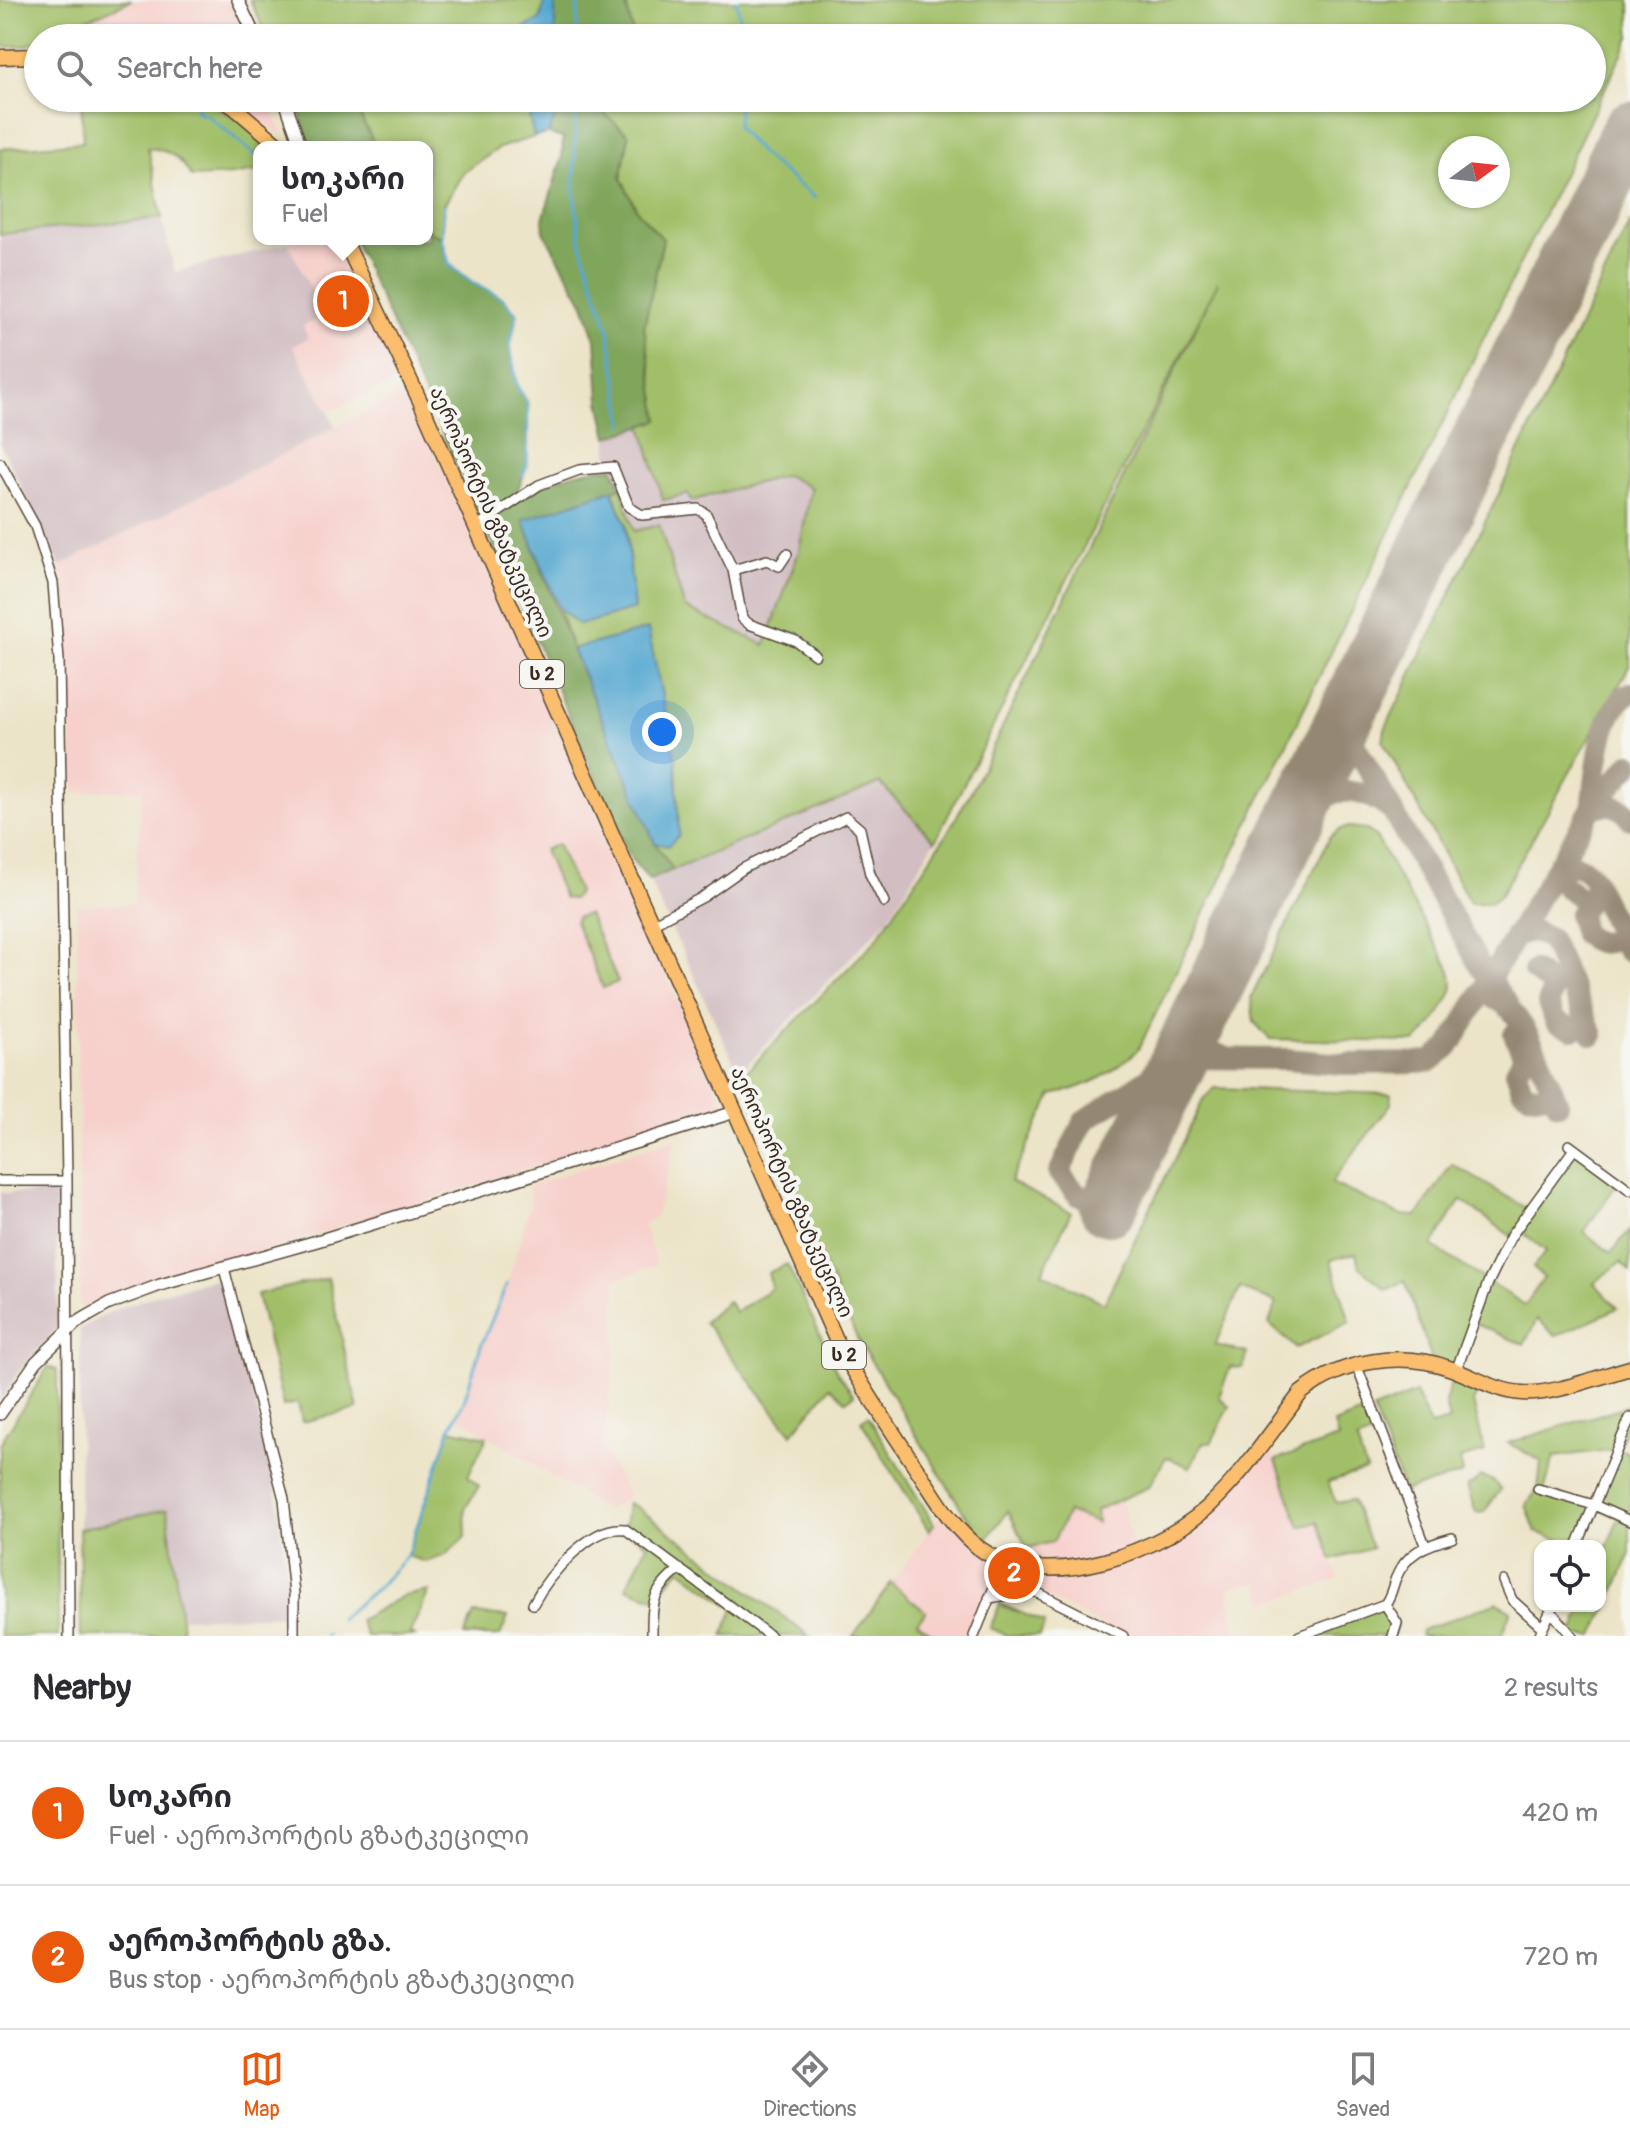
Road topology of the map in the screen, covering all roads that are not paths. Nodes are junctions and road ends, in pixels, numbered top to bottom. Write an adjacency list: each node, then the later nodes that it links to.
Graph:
1 (238, 0): 2 (street)
2 (249, 24)
3 (24, 56): 4 (highway)
4 (0, 57)
5 (240, 112): 7 (highway)
6 (289, 112): 8 (street)
7 (274, 141)
8 (299, 141)
9 (347, 245): 11 (highway, აეროპორტის გზატკეცილი / ს 2)
10 (0, 463): 19 (street)
11 (476, 527): 13 (street); 16 (highway, აეროპორტის გზატკეცილი / ს 2)
12 (787, 554): 13 (street)
13 (733, 570): 14 (street)
14 (815, 655)
15 (884, 902): 16 (street)
16 (652, 924): 17 (highway, აეროპორტის გზატკეცილი / ს 2)
17 (735, 1112): 21 (street); 34 (highway, აეროპორტის გზატკეცილი / ს 2)
18 (0, 1181): 19 (street)
19 (67, 1181): 22 (street)
20 (1630, 1190): 25 (street)
21 (224, 1268): 22 (street); 46 (street)
22 (67, 1332): 26 (street); 45 (street)
23 (1356, 1364): 25 (highway, აეროპორტის გზატკეცილი / ს 2); 33 (street); 36 (highway, აეროპორტის გზატკეცილი / ს 2)
24 (1630, 1368): 25 (highway, აეროპორტის გზატკეცილი / ს 2)
25 (1456, 1371)
26 (0, 1414)
27 (1630, 1418): 29 (street)
28 (1538, 1489): 29 (street)
29 (1594, 1505): 30 (street); 32 (street)
30 (1630, 1521)
31 (1452, 1538): 33 (street)
32 (1579, 1540)
33 (1425, 1545): 41 (street)
34 (1004, 1563): 36 (highway, აეროპორტის გზატკეცილი / ს 2); 39 (street)
35 (680, 1569): 40 (street); 47 (street); 48 (street)
36 (1029, 1569): 38 (street)
37 (1504, 1581): 44 (street)
38 (1034, 1591): 39 (street); 50 (street)
39 (989, 1598): 49 (street)
40 (533, 1604)
41 (1385, 1604): 51 (street); 52 (street)
42 (1550, 1612): 44 (street)
43 (1555, 1612): 53 (street)
44 (1541, 1632)
45 (69, 1636)
46 (294, 1636)
47 (652, 1636)
48 (770, 1636)
49 (974, 1636)
50 (1123, 1636)
51 (1299, 1636)
52 (1393, 1636)
53 (1572, 1636)

